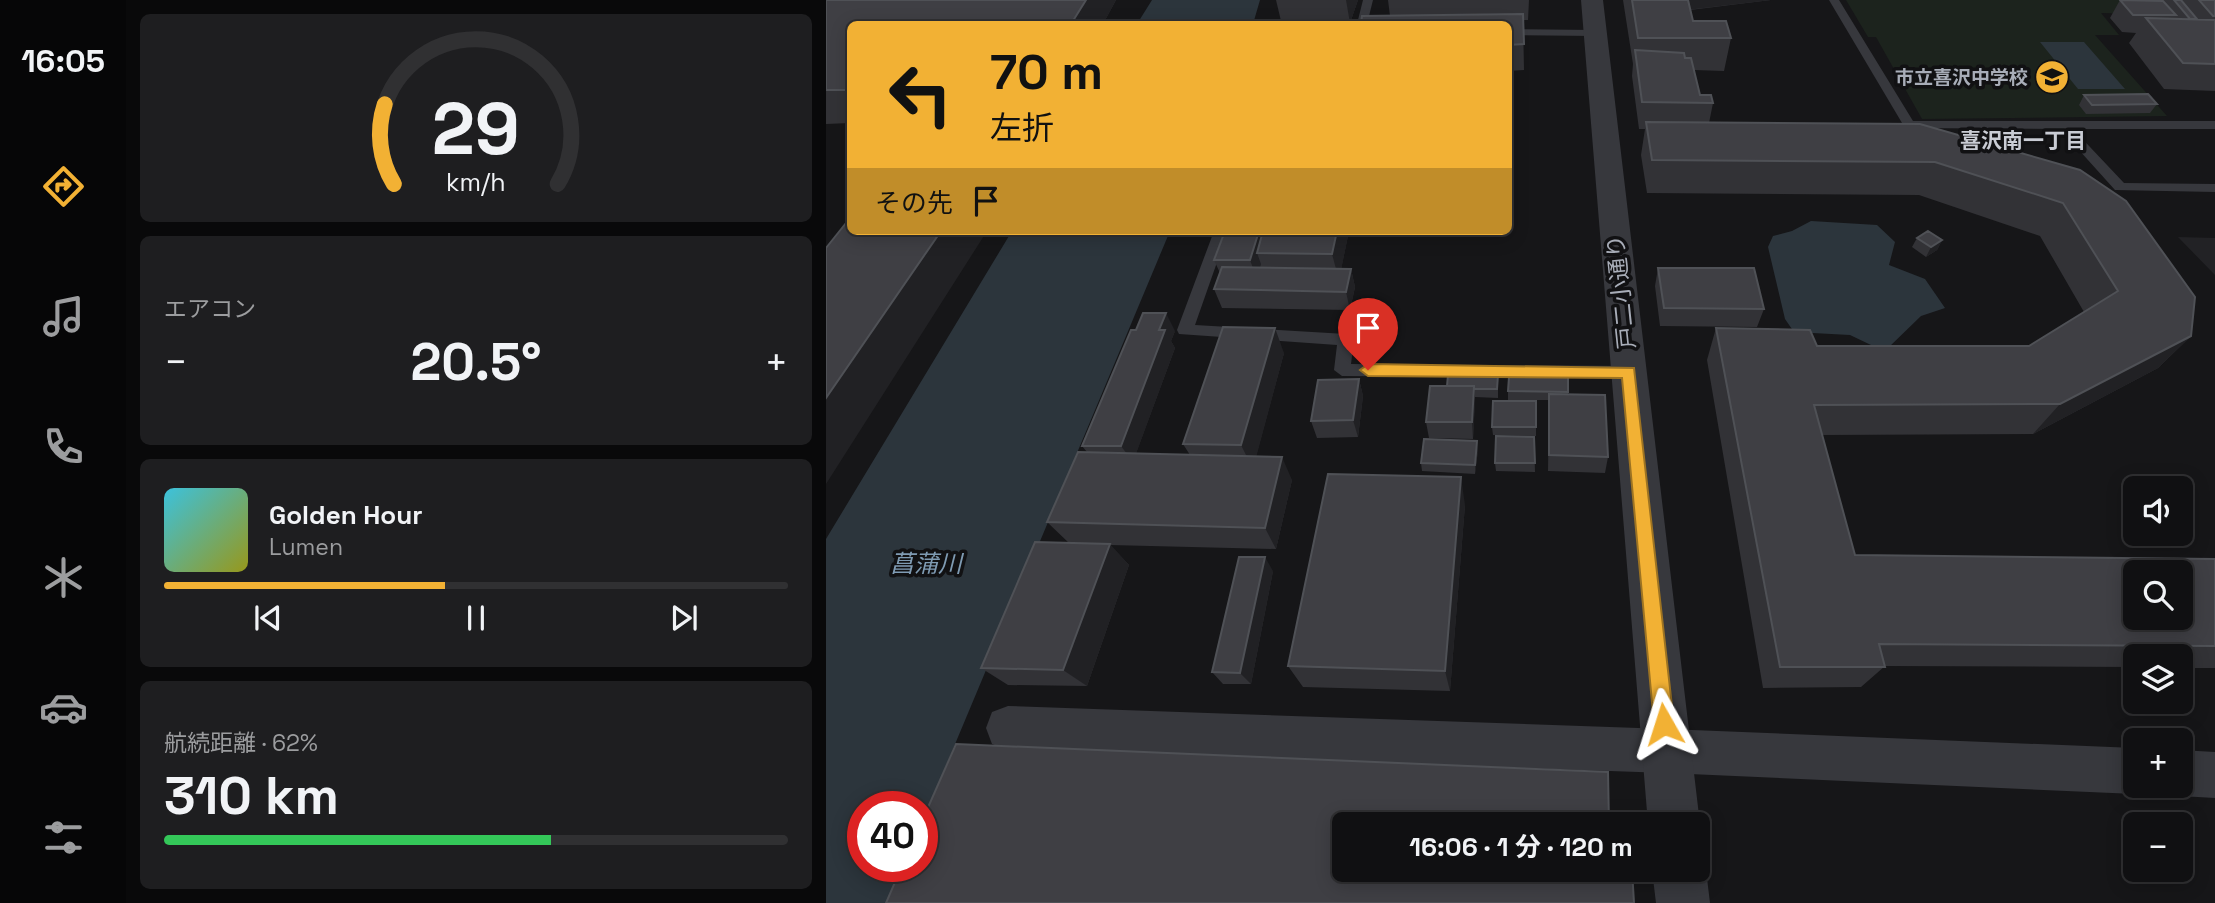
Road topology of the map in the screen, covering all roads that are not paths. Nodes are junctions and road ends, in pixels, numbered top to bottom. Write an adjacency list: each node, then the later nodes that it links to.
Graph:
1 (1368, 0): 4 (lane)
2 (1834, 0): 6 (lane)
3 (1593, 17): 5 (lane); 10 (street, 戸二小通り)
4 (1363, 21)
5 (1512, 31)
6 (2063, 125): 7 (lane); 8 (lane)
7 (2215, 125)
8 (2215, 188)
9 (1220, 235): 10 (lane)
10 (1629, 372): 12 (street, 戸二小通り)
11 (1008, 728): 12 (street)
12 (1667, 751): 13 (street); 16 (street, 戸二小通り)
13 (2123, 770)
14 (2193, 774): 15 (street)
15 (2215, 775)
16 (1673, 812)
17 (1680, 882): 18 (street)
18 (1683, 903)

